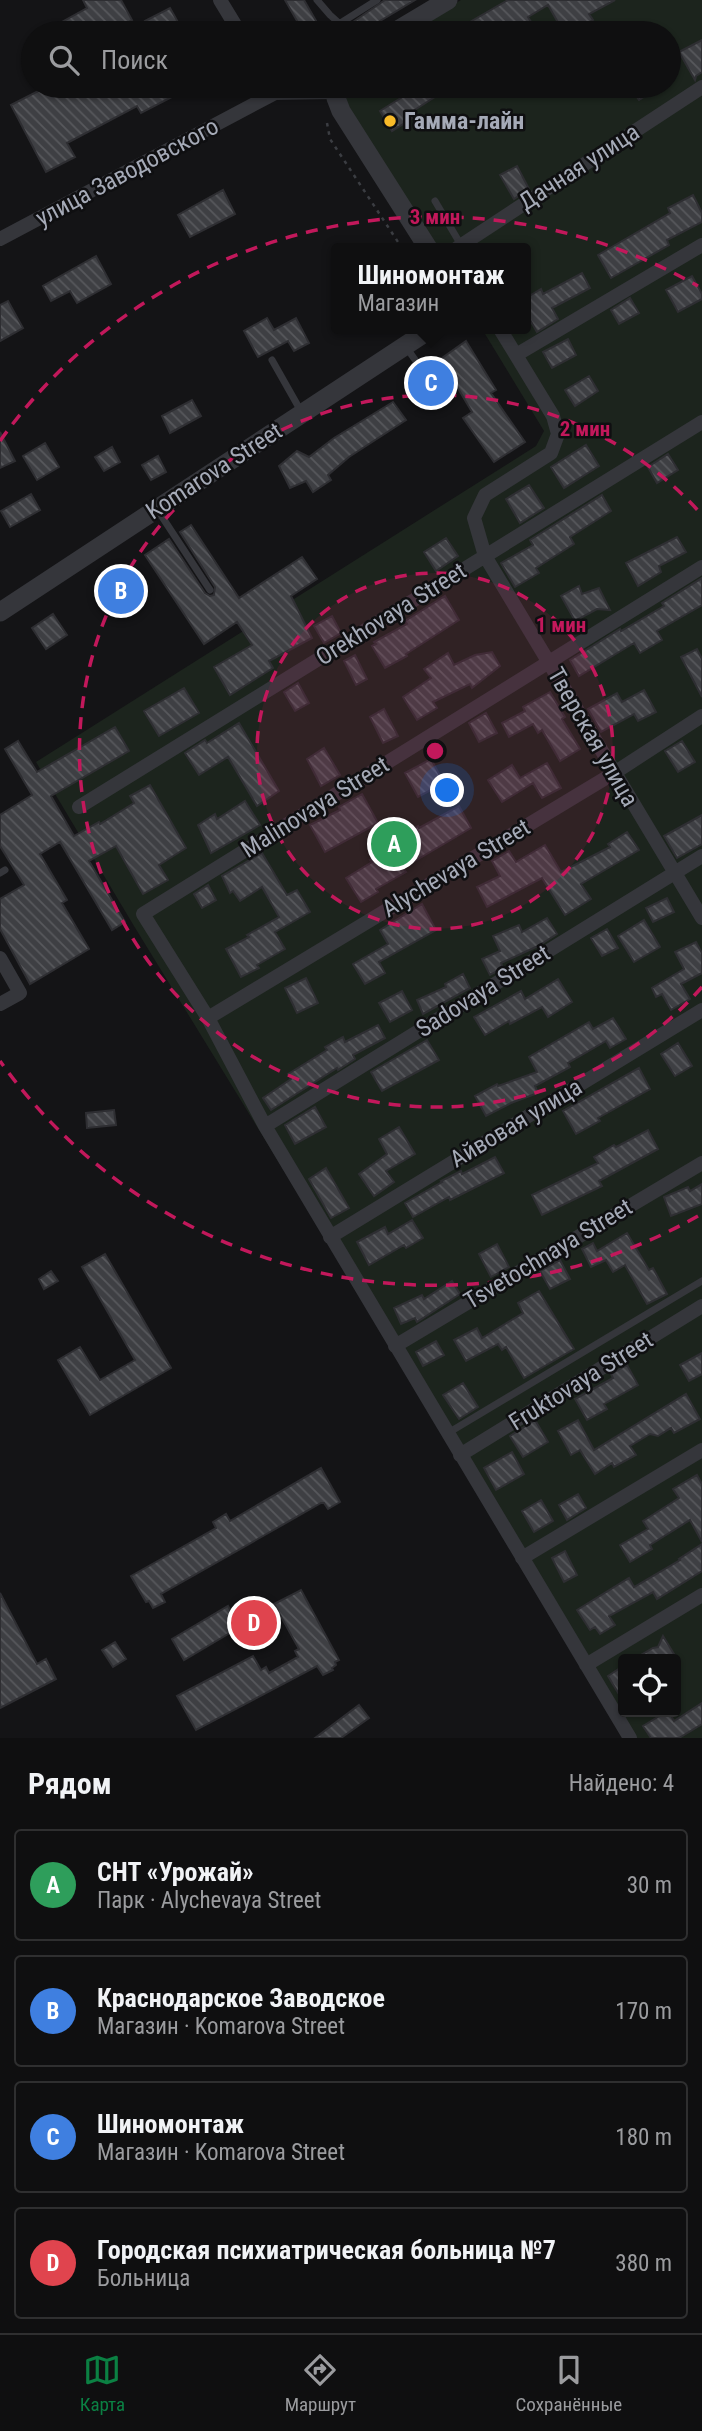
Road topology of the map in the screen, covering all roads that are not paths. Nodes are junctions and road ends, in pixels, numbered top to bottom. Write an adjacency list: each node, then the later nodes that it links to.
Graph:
1 (220, 0): 5 (street)
2 (317, 0): 6 (lane)
3 (448, 0): 8 (street)
4 (375, 1): 7 (lane)
5 (233, 21)
6 (336, 21)
7 (344, 21)
8 (413, 21)
9 (702, 87): 16 (street, Дачная улица)
10 (257, 98): 13 (street, улица Заводовского)
11 (334, 98): 14 (street)
12 (435, 201): 15 (lane)
13 (0, 239)
14 (425, 243)
15 (457, 243)
16 (464, 243)
17 (702, 245): 21 (street)
18 (424, 334): 20 (street, Komarova Street)
19 (502, 334): 21 (street, Тверская улица)
20 (405, 346): 23 (lane); 24 (street, Komarova Street)
21 (516, 355): 27 (street, Тверская улица)
22 (272, 360): 24 (lane)
23 (423, 371)
24 (303, 413): 26 (street, Komarova Street)
25 (702, 422): 27 (street, Orekhovaya Street)
26 (157, 508): 29 (lane); 30 (street, Komarova Street)
27 (485, 556): 31 (street, Тверская улица); 34 (street, Orekhovaya Street)
28 (702, 567): 31 (street, Malinovaya Street)
29 (210, 590)
30 (0, 612)
31 (549, 662): 33 (street, Тверская улица); 41 (street, Malinovaya Street)
32 (702, 716): 33 (street, Alychevaya Street)
33 (614, 773): 36 (street, Тверская улица); 41 (street, Alychevaya Street)
34 (79, 807)
35 (702, 856): 36 (street, Sadovaya Street)
36 (674, 873): 37 (street, Тверская улица); 42 (street, Sadovaya Street)
37 (702, 918)
38 (0, 958): 39 (street)
39 (0, 1004)
40 (702, 1010): 44 (street, Айвовая улица)
41 (208, 1018): 42 (street)
42 (265, 1126): 44 (street)
43 (702, 1163): 47 (street, Tsvetochnaya Street)
44 (330, 1237): 47 (street)
45 (702, 1281): 48 (lane)
46 (702, 1306): 50 (street, Fruktovaya Street)
47 (395, 1346): 48 (street)
48 (447, 1433): 50 (street)
49 (702, 1450): 51 (street)
50 (460, 1455): 51 (street)
51 (522, 1558): 53 (street)
52 (702, 1595): 53 (street)
53 (586, 1665): 54 (street)
54 (630, 1738)

